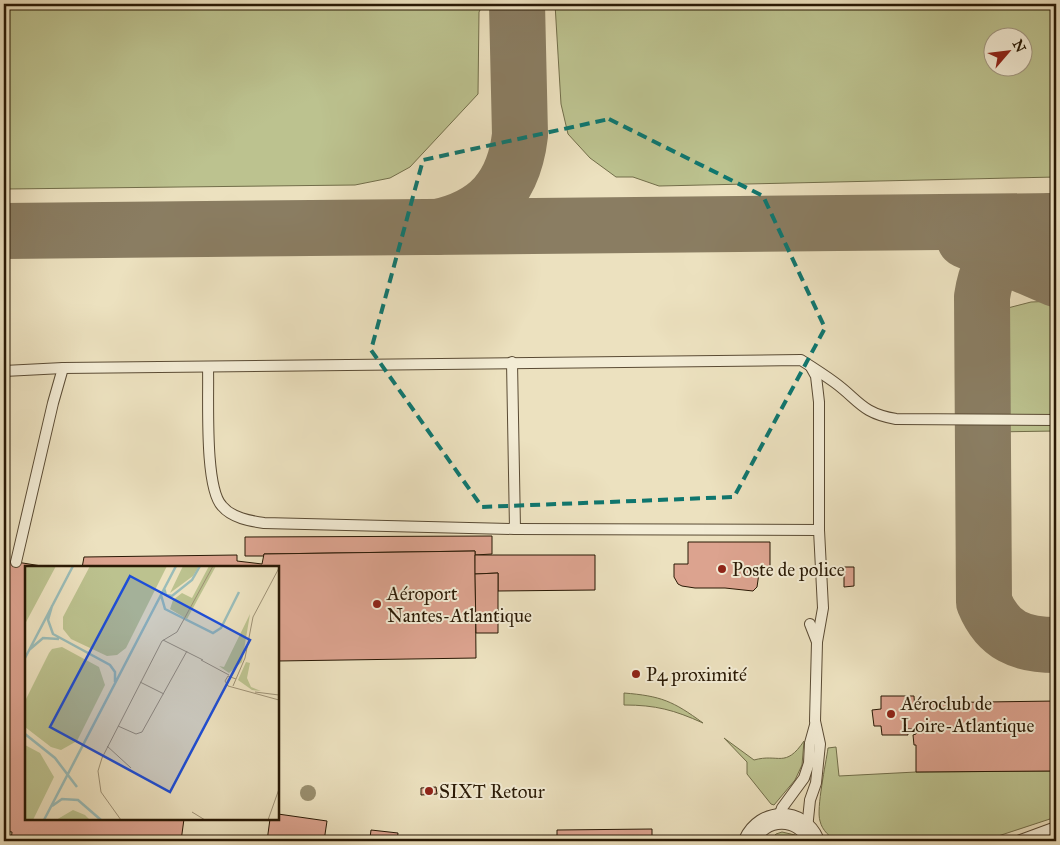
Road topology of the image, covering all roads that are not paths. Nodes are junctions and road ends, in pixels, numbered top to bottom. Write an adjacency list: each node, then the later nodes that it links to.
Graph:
1 (512, 362): 2 (lane); 3 (lane); 7 (lane)
2 (810, 366): 6 (lane); 8 (lane)
3 (208, 367): 4 (lane); 7 (lane)
4 (63, 368): 5 (lane); 9 (lane)
5 (4, 371)
6 (1056, 420)
7 (515, 529): 8 (lane)
8 (819, 530): 11 (lane)
9 (16, 562)
10 (810, 624): 11 (lane)
11 (817, 642): 12 (lane)
12 (816, 721): 13 (lane); 15 (lane)
13 (778, 819): 15 (street); 16 (street)
14 (1056, 827): 17 (lane)
15 (810, 836)
16 (749, 841)
17 (1018, 841)

